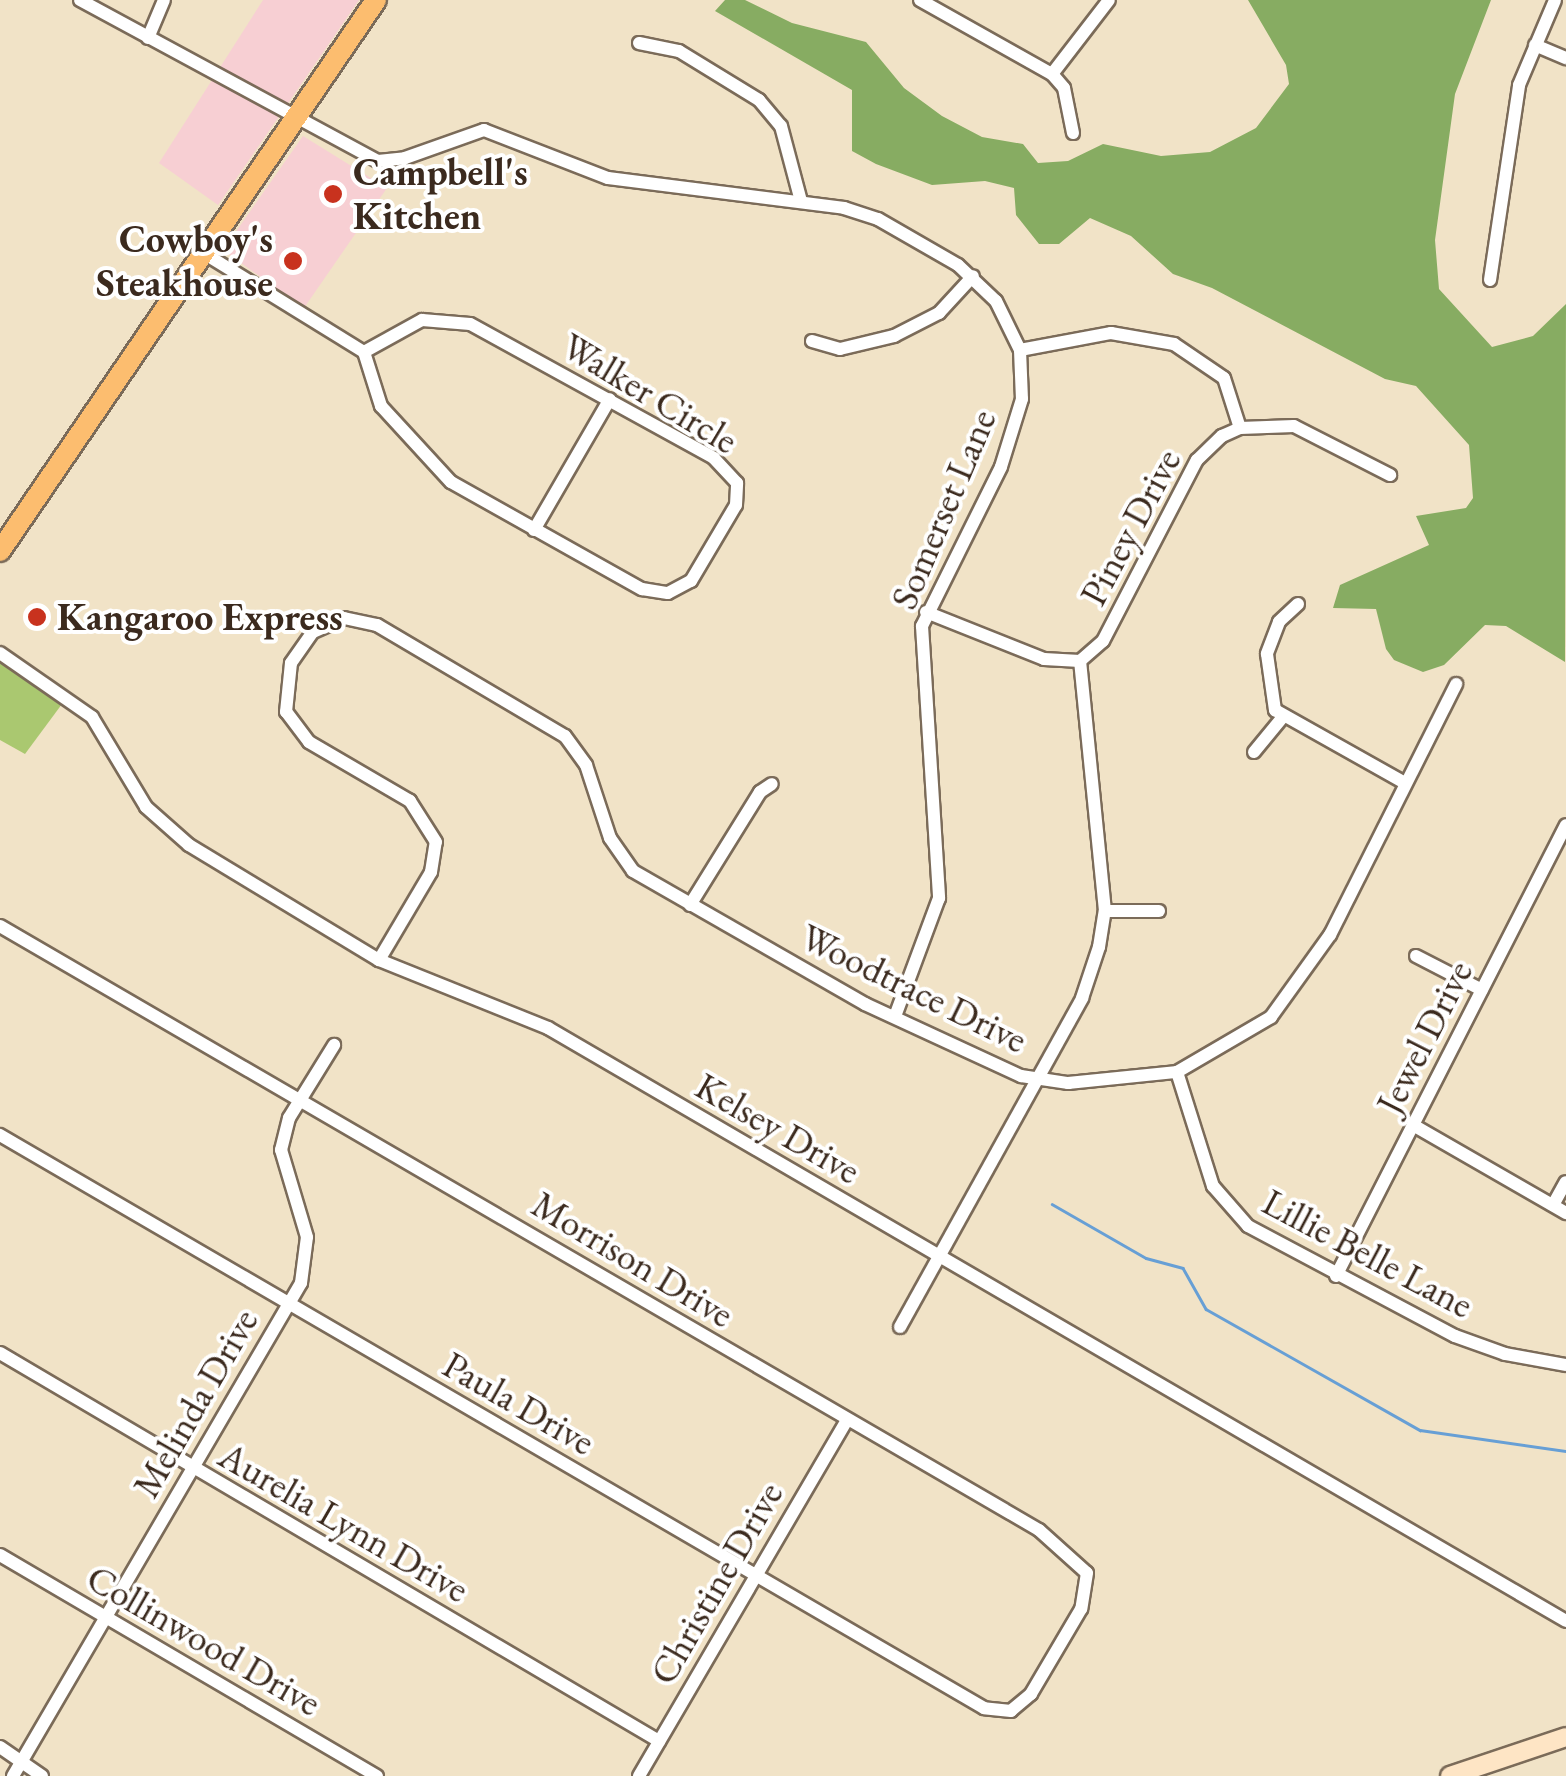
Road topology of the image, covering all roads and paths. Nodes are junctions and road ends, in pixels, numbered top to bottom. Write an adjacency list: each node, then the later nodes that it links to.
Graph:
1 (80, 0): 7 (street, Somerset Lane)
2 (164, 0): 7 (street)
3 (376, 0): 12 (main road)
4 (920, 0): 11 (street)
5 (1109, 0): 11 (street)
6 (1555, 0): 9 (street)
7 (148, 38): 12 (street, Somerset Lane)
8 (639, 43): 14 (street)
9 (1535, 45): 10 (street); 17 (street)
10 (1566, 58)
11 (1052, 74): 13 (street)
12 (294, 121): 14 (street, Somerset Lane); 15 (main road)
13 (1073, 134)
14 (800, 201): 16 (street, Somerset Lane)
15 (202, 252): 20 (street); 25 (main road)
16 (973, 276): 18 (street); 19 (street, Somerset Lane)
17 (1490, 280)
18 (812, 341)
19 (1020, 350): 22 (street); 27 (street, Somerset Lane)
20 (364, 352): 21 (street, Walker Circle); 24 (street, Walker Circle)
21 (610, 399): 24 (street); 24 (street, Walker Circle)
22 (1240, 428): 23 (street); 29 (street, Piney Drive)
23 (1390, 475)
24 (534, 530)
25 (0, 551)
26 (1298, 604): 31 (street)
27 (926, 612): 29 (street); 43 (street, Somerset Lane)
28 (0, 654): 41 (street, Kelsey Drive)
29 (1080, 661): 38 (street)
30 (1456, 684): 33 (street, Woodtrace Drive)
31 (1282, 718): 32 (street); 33 (street)
32 (1254, 752)
33 (1405, 783): 45 (street, Woodtrace Drive)
34 (772, 784): 36 (street)
35 (1566, 825): 42 (street, Jewel Drive)
36 (690, 905): 41 (street, Woodtrace Drive); 43 (street, Woodtrace Drive)
37 (1158, 911): 38 (street)
38 (1105, 912): 46 (street)
39 (0, 926): 47 (street, Morrison Drive)
40 (1416, 956): 42 (street)
41 (379, 960): 53 (street, Kelsey Drive)
42 (1482, 990): 48 (street, Jewel Drive)
43 (895, 1016): 46 (street, Woodtrace Drive)
44 (334, 1045): 47 (street, Melinda Drive)
45 (1177, 1072): 46 (street, Woodtrace Drive); 54 (street, Lillie Belle Lane)
46 (1038, 1080): 53 (street)
47 (301, 1098): 55 (street, Melinda Drive); 59 (street, Morrison Drive)
48 (1413, 1125): 51 (street); 54 (street, Jewel Drive)
49 (0, 1135): 55 (street, Paula Drive)
50 (1566, 1182): 51 (street)
51 (1553, 1205): 52 (street)
52 (1566, 1213)
53 (939, 1256): 56 (street); 64 (street, Kelsey Drive)
54 (1336, 1276): 58 (street, Lillie Belle Lane)
55 (287, 1304): 60 (street, Melinda Drive); 62 (street, Paula Drive)
56 (900, 1327)
57 (0, 1353): 60 (street, Aurelia Lynn Drive)
58 (1566, 1364)
59 (847, 1420): 62 (street, Christine Drive); 65 (street, Morrison Drive)
60 (191, 1469): 63 (street, Melinda Drive); 67 (street, Aurelia Lynn Drive)
61 (0, 1555): 63 (street, Collinwood Drive)
62 (754, 1574): 65 (street, Paula Drive); 67 (street, Christine Drive)
63 (106, 1617): 69 (street, Melinda Drive); 72 (street, Collinwood Drive)
64 (1566, 1621)
65 (1010, 1711)
66 (1566, 1737): 74 (main road)
67 (660, 1741): 73 (street, Christine Drive)
68 (0, 1746): 69 (street)
69 (21, 1762): 70 (street, Melinda Drive); 71 (street)
70 (13, 1776)
71 (42, 1776)
72 (377, 1776)
73 (638, 1776)
74 (1450, 1776)

